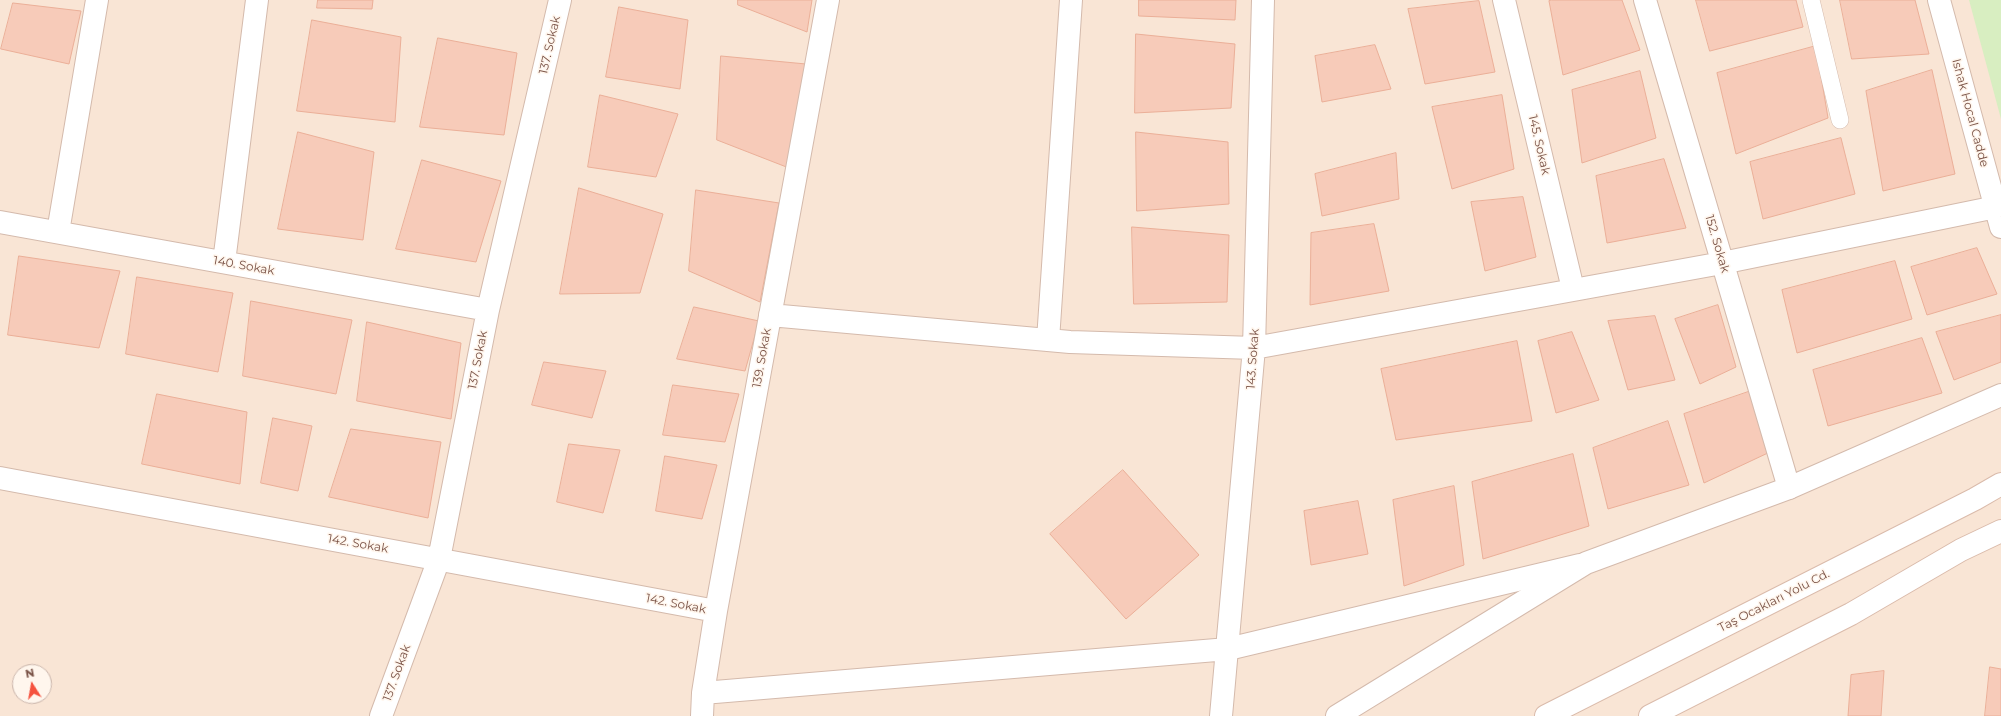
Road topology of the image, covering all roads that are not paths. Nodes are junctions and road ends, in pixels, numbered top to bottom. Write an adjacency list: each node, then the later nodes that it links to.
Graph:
1 (97, 0): 14 (street)
2 (257, 0): 15 (street)
3 (560, 0): 18 (street, 137. Sokak)
4 (828, 0): 19 (street, 139. Sokak)
5 (1071, 0): 20 (street)
6 (1263, 0): 21 (street, 143. Sokak)
7 (1504, 0): 17 (street, 145. Sokak)
8 (1645, 0): 16 (street, 152. Sokak)
9 (1811, 0): 11 (lane)
10 (1939, 0): 12 (street, Ishak Hocal Cadde)
11 (1840, 120)
12 (1999, 217): 16 (street)
13 (0, 222): 14 (street, 140. Sokak)
14 (58, 232): 15 (street, 140. Sokak)
15 (224, 262): 18 (street, 140. Sokak)
16 (1722, 262): 17 (street); 25 (street, 152. Sokak)
17 (1573, 289): 21 (street)
18 (488, 310): 27 (street, 137. Sokak)
19 (770, 315): 20 (street); 29 (street, 139. Sokak)
20 (1048, 340): 21 (street)
21 (1254, 348): 30 (street, 143. Sokak)
22 (2001, 395): 25 (street)
23 (0, 478): 27 (street, 142. Sokak)
24 (2001, 484): 36 (street, Taş Ocakları Yolu Cd.)
25 (1788, 488): 28 (street)
26 (2001, 531): 37 (street)
27 (439, 559): 29 (street, 142. Sokak); 32 (street, 137. Sokak)
28 (1586, 564): 30 (street); 35 (street)
29 (716, 611): 31 (street, 139. Sokak)
30 (1228, 649): 31 (street); 34 (street, 143. Sokak)
31 (703, 693): 33 (street, 139. Sokak)
32 (381, 716)
33 (702, 716)
34 (1221, 716)
35 (1337, 716)
36 (1546, 716)
37 (1650, 716)

